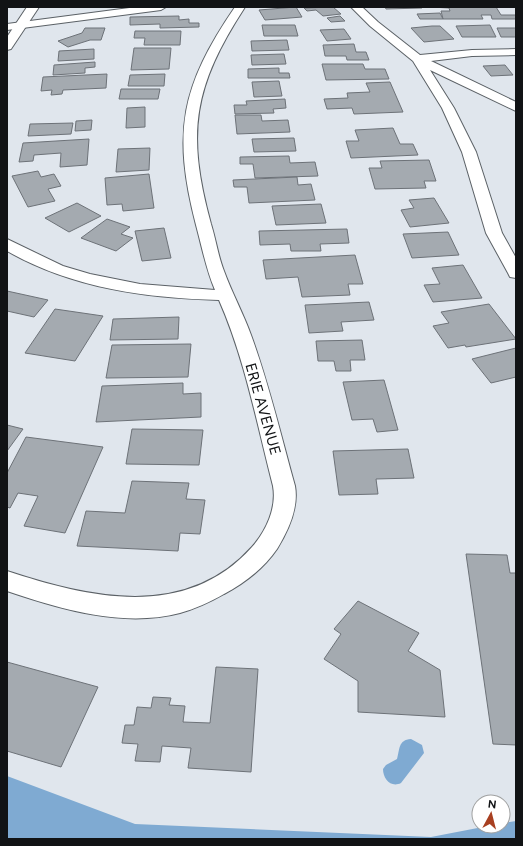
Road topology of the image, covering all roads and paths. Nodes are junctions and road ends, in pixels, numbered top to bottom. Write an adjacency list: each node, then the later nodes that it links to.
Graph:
1 (33, 7): 5 (street)
2 (162, 7): 5 (street)
3 (240, 7): 13 (street, ERIE AVENUE)
4 (356, 7): 9 (street)
5 (20, 24): 6 (street); 7 (street)
6 (7, 27)
7 (7, 46)
8 (516, 52): 9 (street)
9 (418, 59): 10 (street); 12 (street)
10 (516, 107)
11 (7, 244): 13 (street)
12 (516, 273)
13 (225, 295): 14 (street, ERIE AVENUE)
14 (7, 581)

